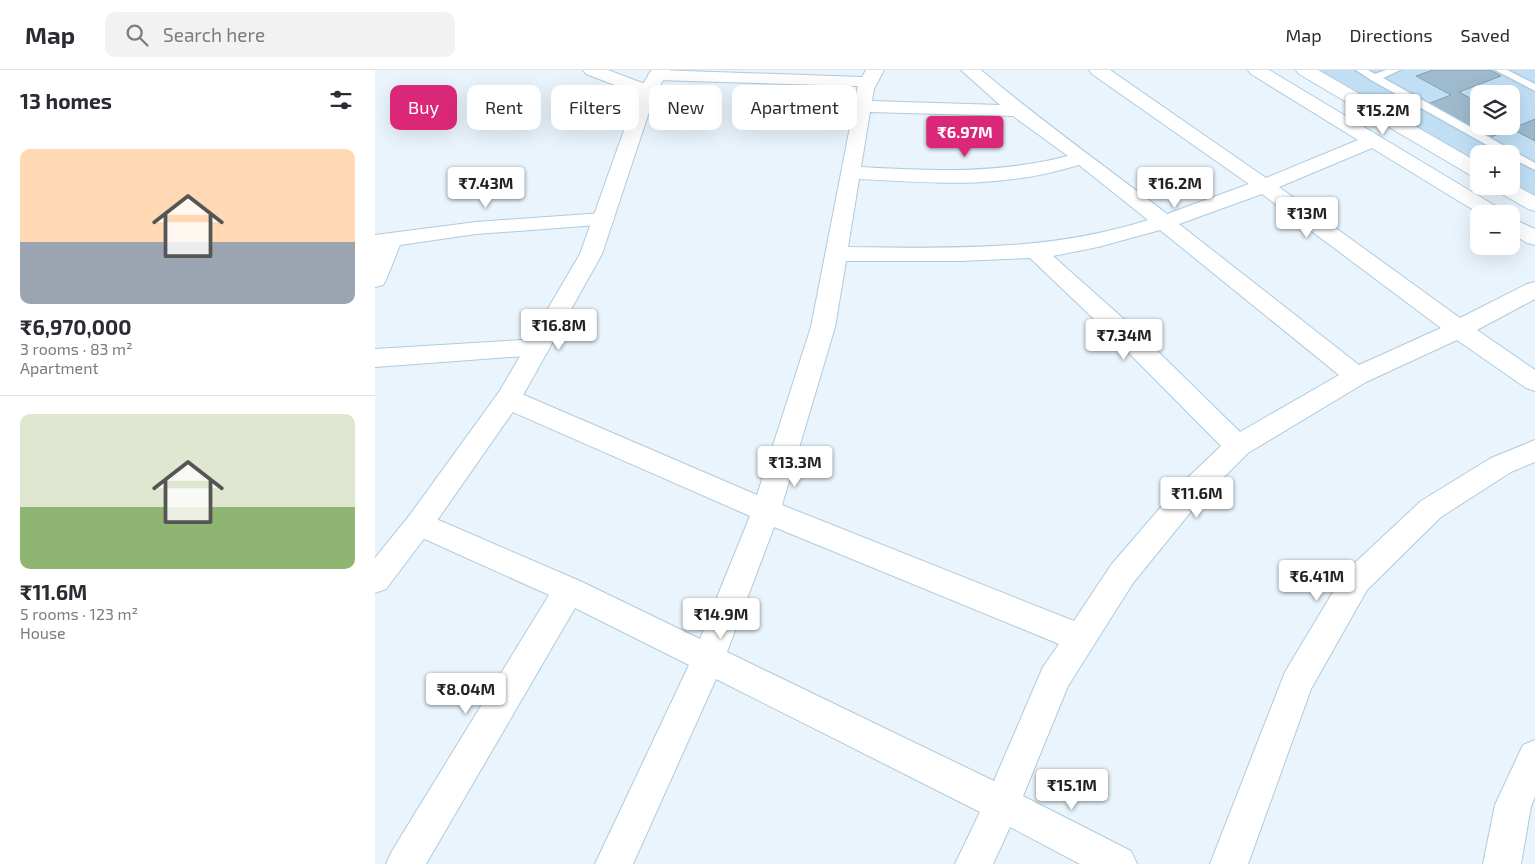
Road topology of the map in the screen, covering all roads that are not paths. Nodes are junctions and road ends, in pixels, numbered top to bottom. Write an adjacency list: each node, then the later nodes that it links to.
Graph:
1 (591, 70): 10 (street)
2 (970, 70): 13 (street)
3 (1099, 70): 19 (street)
4 (1257, 70): 14 (street)
5 (1305, 70): 16 (street)
6 (1361, 70): 9 (lane)
7 (1395, 70): 9 (lane)
8 (1500, 70): 12 (lane)
9 (1374, 78): 17 (lane)
10 (655, 79): 11 (street); 23 (street)
11 (861, 83): 13 (street); 18 (street)
12 (1535, 88)
13 (1018, 111): 15 (street)
14 (1374, 140): 19 (street); 21 (street)
15 (1083, 158): 18 (street); 24 (street)
16 (1470, 167)
17 (1535, 167)
18 (850, 172): 29 (street)
19 (1265, 186): 24 (street); 32 (street)
20 (1517, 195): 22 (street)
21 (1480, 205)
22 (1535, 206)
23 (603, 219): 27 (street); 33 (street)
24 (1164, 223): 28 (street); 35 (street)
25 (1520, 229): 26 (street)
26 (1535, 238)
27 (383, 241): 30 (street)
28 (1035, 251): 29 (street); 38 (street)
29 (837, 254): 40 (street)
30 (375, 280)
31 (1535, 289): 32 (street)
32 (1459, 329): 35 (street); 36 (street)
33 (538, 347): 34 (street); 37 (street)
34 (375, 358)
35 (1357, 376): 38 (street)
36 (1535, 382)
37 (508, 400): 40 (street); 41 (street)
38 (1238, 446): 44 (street)
39 (1535, 450): 52 (street)
40 (766, 511): 44 (street); 45 (street)
41 (419, 524): 42 (street); 43 (street)
42 (375, 580)
43 (569, 590): 45 (street); 48 (street)
44 (1080, 638): 47 (street)
45 (708, 660): 47 (street); 49 (street)
46 (1535, 757): 53 (street)
47 (1002, 804): 50 (street); 51 (street)
48 (405, 864)
49 (614, 864)
50 (974, 864)
51 (1117, 864)
52 (1229, 864)
53 (1501, 864)

